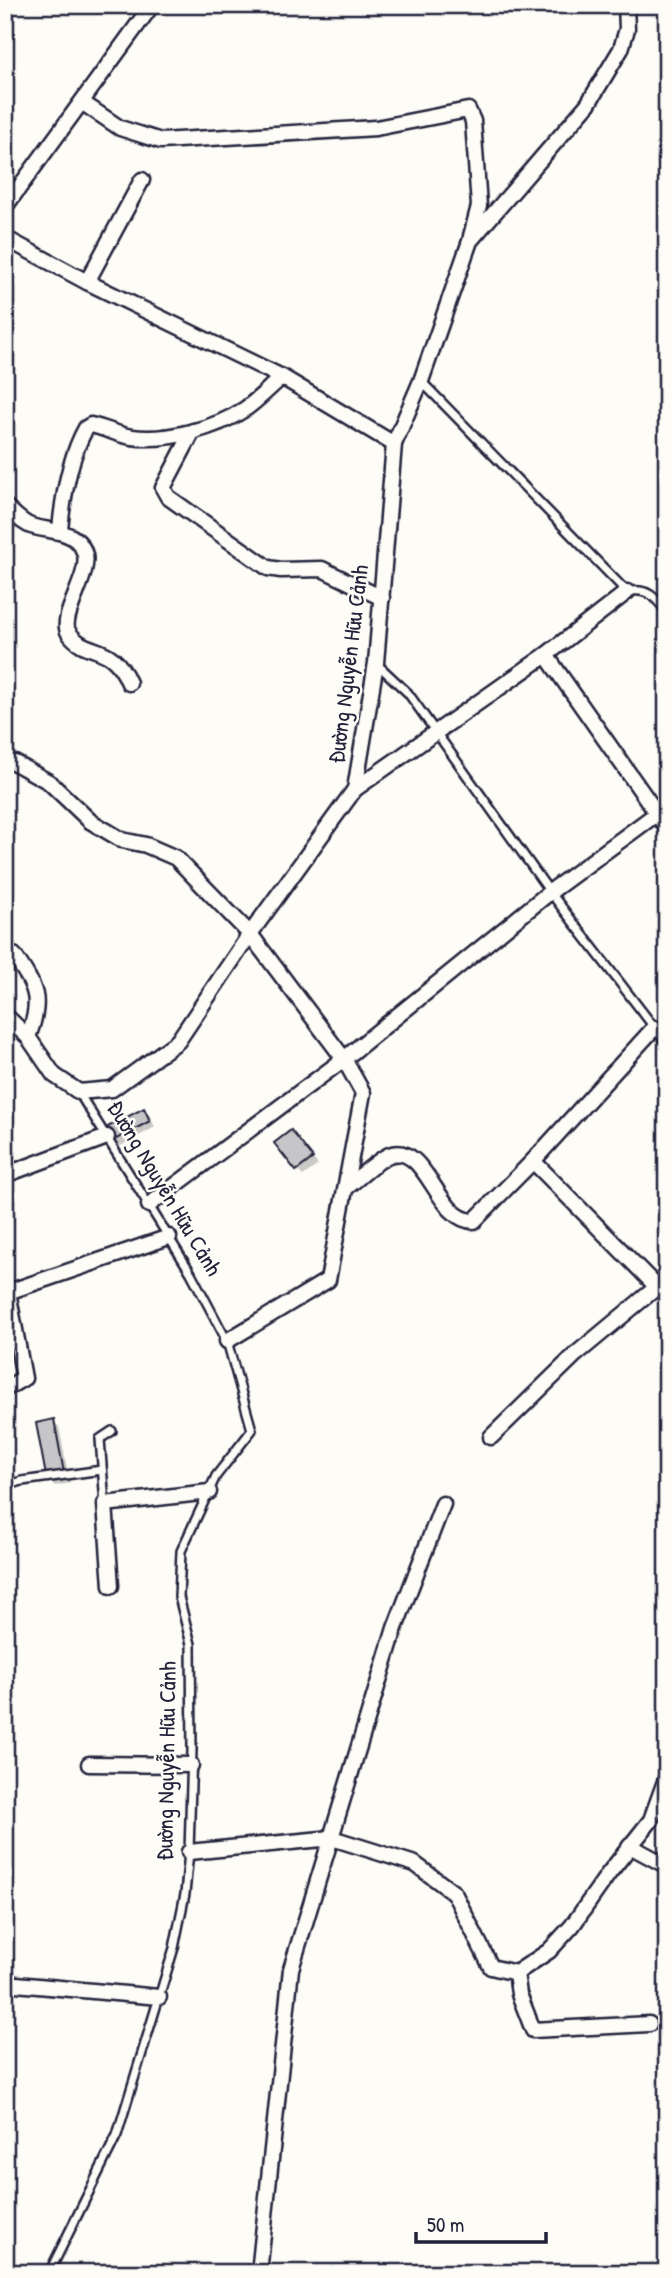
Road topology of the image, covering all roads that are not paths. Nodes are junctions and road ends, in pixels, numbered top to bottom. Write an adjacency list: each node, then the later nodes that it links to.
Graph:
1 (152, 5): 3 (street)
2 (626, 5): 7 (street, Đường Nguyễn Hữu Cảnh)
3 (83, 103): 5 (street); 7 (street)
4 (142, 180): 8 (street)
5 (5, 207)
6 (5, 238): 8 (street)
7 (470, 241): 10 (street, Đường Nguyễn Hữu Cảnh)
8 (86, 282): 9 (street)
9 (282, 377): 11 (street); 12 (street)
10 (421, 381): 12 (street, Đường Nguyễn Hữu Cảnh); 15 (lane)
11 (193, 430): 14 (street); 16 (street)
12 (394, 444): 16 (street, Đường Nguyễn Hữu Cảnh)
13 (5, 506): 14 (street)
14 (60, 530): 20 (street)
15 (627, 592): 17 (lane); 18 (street)
16 (382, 598): 19 (street, Đường Nguyễn Hữu Cảnh)
17 (667, 612)
18 (546, 656): 21 (street); 24 (street)
19 (376, 663): 21 (lane); 23 (street, Đường Nguyễn Hữu Cảnh)
20 (129, 683)
21 (437, 732): 23 (street); 26 (lane)
22 (15, 763): 27 (street)
23 (355, 789): 27 (street, Đường Nguyễn Hữu Cảnh)
24 (662, 810): 25 (street); 26 (street)
25 (667, 828)
26 (550, 892): 30 (lane); 33 (street)
27 (250, 934): 33 (street); 34 (street, Đường Nguyễn Hữu Cảnh)
28 (5, 961): 31 (street)
29 (5, 1015): 31 (street)
30 (654, 1028): 32 (lane); 36 (street)
31 (28, 1037): 34 (street)
32 (667, 1044)
33 (344, 1059): 38 (street); 39 (street)
34 (79, 1093): 35 (lane, Đường Nguyễn Hữu Cảnh)
35 (107, 1137): 37 (street); 39 (lane, Đường Nguyễn Hữu Cảnh)
36 (533, 1161): 38 (street); 41 (street)
37 (5, 1175)
38 (345, 1188): 42 (street)
39 (149, 1205): 40 (lane, Đường Nguyễn Hữu Cảnh)
40 (169, 1237): 42 (lane, Đường Nguyễn Hữu Cảnh); 43 (street)
41 (662, 1284): 45 (street)
42 (228, 1341): 48 (lane, Đường Nguyễn Hữu Cảnh)
43 (5, 1389)
44 (112, 1431): 46 (lane)
45 (491, 1437)
46 (102, 1470): 47 (lane); 49 (lane)
47 (5, 1486)
48 (208, 1492): 49 (street); 53 (lane, Đường Nguyễn Hữu Cảnh)
49 (105, 1504): 51 (street)
50 (443, 1504): 55 (street)
51 (111, 1586)
52 (89, 1765): 53 (street)
53 (191, 1765): 57 (lane, Đường Nguyễn Hữu Cảnh)
54 (667, 1776): 56 (street)
55 (332, 1838): 57 (street); 59 (street); 64 (street)
56 (630, 1846): 58 (street); 59 (street)
57 (189, 1852): 61 (lane, Đường Nguyễn Hữu Cảnh)
58 (667, 1866)
59 (516, 1973): 62 (street)
60 (5, 1983): 61 (street)
61 (159, 1997): 63 (lane, Đường Nguyễn Hữu Cảnh)
62 (649, 2024)
63 (49, 2273)
64 (259, 2273)

